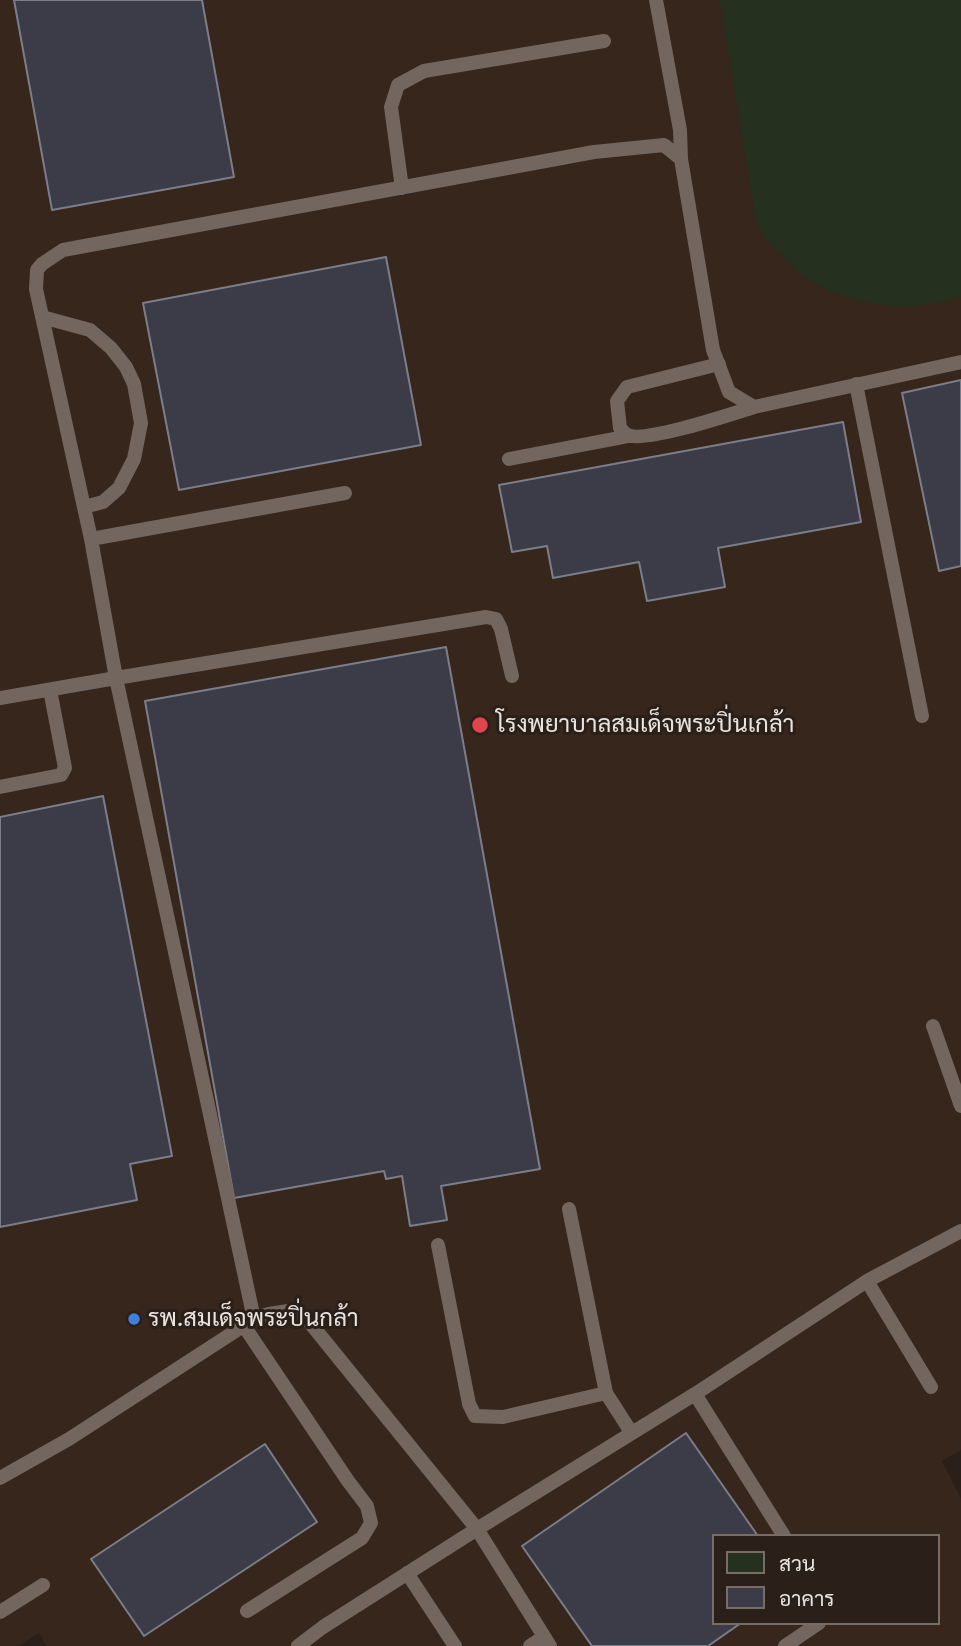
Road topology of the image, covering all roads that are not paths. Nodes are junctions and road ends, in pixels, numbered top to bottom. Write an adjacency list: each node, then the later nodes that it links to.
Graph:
1 (656, 0): 3 (lane)
2 (604, 41): 4 (lane)
3 (681, 159): 4 (lane); 7 (lane)
4 (402, 188): 5 (lane)
5 (42, 317): 13 (lane); 13 (lane)
6 (961, 362): 8 (lane)
7 (719, 364): 9 (lane); 10 (lane)
8 (856, 384): 9 (lane); 19 (lane)
9 (754, 407): 10 (lane)
10 (629, 436): 11 (lane)
11 (509, 459)
12 (345, 493): 14 (lane)
13 (84, 507): 14 (lane)
14 (91, 539): 16 (lane)
15 (512, 676): 16 (lane)
16 (116, 678): 17 (lane); 27 (lane)
17 (50, 691): 18 (lane); 20 (lane)
18 (0, 698)
19 (922, 716)
20 (0, 787)
21 (933, 1026): 22 (lane)
22 (961, 1107)
23 (569, 1209): 29 (lane)
24 (961, 1231): 26 (lane)
25 (438, 1245): 29 (lane)
26 (867, 1281): 28 (lane); 30 (lane)
27 (249, 1322): 32 (lane); 33 (lane); 37 (lane)
28 (931, 1387)
29 (606, 1393): 31 (lane)
30 (695, 1394): 31 (lane); 34 (lane)
31 (631, 1432): 33 (lane)
32 (0, 1478)
33 (477, 1529): 35 (lane); 40 (lane)
34 (783, 1534)
35 (407, 1573): 41 (lane); 42 (lane)
36 (43, 1585): 38 (lane)
37 (247, 1611)
38 (0, 1612)
39 (816, 1625): 44 (lane)
40 (547, 1641): 43 (lane)
41 (298, 1646)
42 (455, 1646)
43 (530, 1646)
44 (785, 1646)

